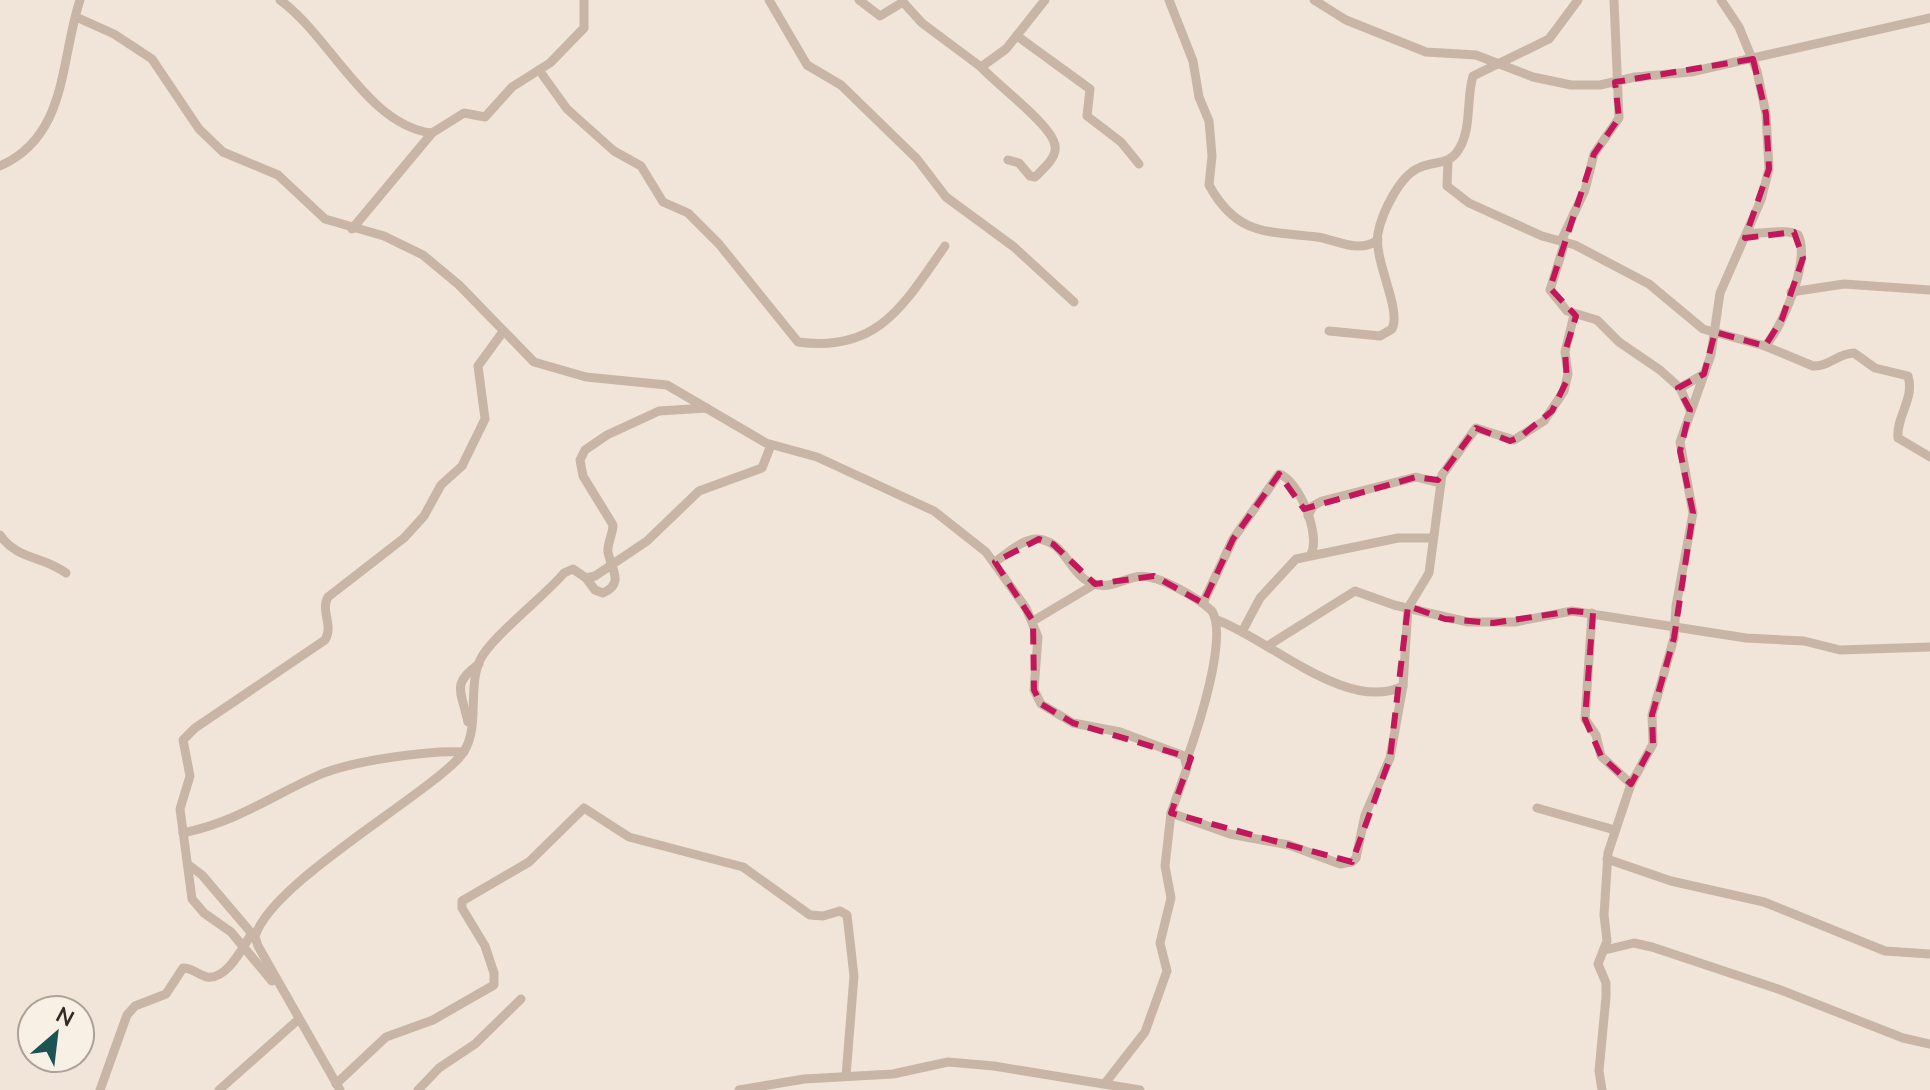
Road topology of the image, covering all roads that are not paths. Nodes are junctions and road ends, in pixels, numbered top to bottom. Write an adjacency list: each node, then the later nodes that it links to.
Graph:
1 (80, 0): 12 (street)
2 (280, 0): 20 (street)
3 (584, 0): 18 (street)
4 (769, 0): 32 (street)
5 (859, 0): 17 (street)
6 (1045, 0): 14 (street)
7 (1169, 0): 27 (street)
8 (1314, 0): 16 (street)
9 (1578, 0): 16 (street)
10 (1614, 0): 19 (street)
11 (1721, 0): 15 (street)
12 (76, 17): 24 (street); 25 (street)
13 (1930, 18): 15 (street)
14 (1017, 36): 17 (street); 23 (street)
15 (1753, 59): 19 (street); 26 (street)
16 (1499, 63): 19 (street); 22 (street)
17 (981, 67): 21 (street)
18 (539, 70): 20 (street); 29 (street)
19 (1615, 82): 28 (street)
20 (432, 133): 25 (street)
21 (1008, 160)
22 (1448, 161): 27 (street); 28 (street)
23 (1139, 164)
24 (0, 166)
25 (352, 229): 36 (street)
26 (1747, 233): 31 (street); 35 (street)
27 (1378, 240): 34 (street)
28 (1563, 242): 33 (street); 35 (street)
29 (945, 246)
30 (1930, 290): 31 (street)
31 (1791, 292): 37 (street)
32 (1074, 302)
33 (1574, 315): 39 (street); 44 (street)
34 (1329, 331)
35 (1715, 332): 37 (street); 38 (street)
36 (502, 333): 40 (street); 72 (street)
37 (1765, 346): 43 (street)
38 (1704, 374): 39 (street); 41 (street)
39 (1680, 388): 41 (street)
40 (707, 408): 42 (street); 50 (street)
41 (1690, 410): 59 (street)
42 (771, 445): 49 (street); 50 (street)
43 (1930, 457)
44 (1440, 483): 45 (street); 47 (street)
45 (1308, 516): 48 (street); 54 (street)
46 (0, 535): 51 (street)
47 (1431, 538): 48 (street); 55 (street)
48 (1311, 554): 60 (street)
49 (995, 562): 53 (street); 58 (street)
50 (613, 564): 52 (street); 52 (street)
51 (66, 573)
52 (586, 578): 63 (street)
53 (1095, 584): 54 (street); 58 (street)
54 (1203, 603): 57 (street)
55 (1408, 608): 56 (street); 61 (street); 64 (street)
56 (1592, 613): 59 (street); 68 (street)
57 (1217, 620): 60 (street); 67 (street)
58 (1033, 621): 67 (street)
59 (1674, 627): 62 (street); 68 (street)
60 (1243, 630): 61 (street)
61 (1269, 645): 64 (street)
62 (1930, 647)
63 (479, 664): 65 (street); 65 (street)
64 (1403, 686): 70 (street)
65 (470, 730): 66 (street)
66 (464, 752): 72 (street); 75 (street)
67 (1187, 759): 70 (street)
68 (1631, 784): 71 (street)
69 (1537, 808): 71 (street)
70 (1171, 813): 84 (street)
71 (1615, 830): 73 (street)
72 (183, 833): 74 (street)
73 (1607, 859): 77 (street); 78 (street)
74 (190, 866): 75 (street); 76 (street)
75 (253, 935): 76 (street); 79 (street)
76 (244, 946): 79 (street); 86 (street)
77 (1605, 950): 82 (street); 91 (street)
78 (1930, 954)
79 (283, 992): 81 (street)
80 (521, 999): 88 (street)
81 (299, 1019): 85 (street); 87 (street)
82 (1930, 1044)
83 (846, 1076): 84 (street); 85 (street); 89 (street)
84 (1106, 1082): 90 (street)
85 (338, 1087)
86 (100, 1090)
87 (219, 1090)
88 (418, 1090)
89 (739, 1090)
90 (1140, 1090)
91 (1602, 1090)

